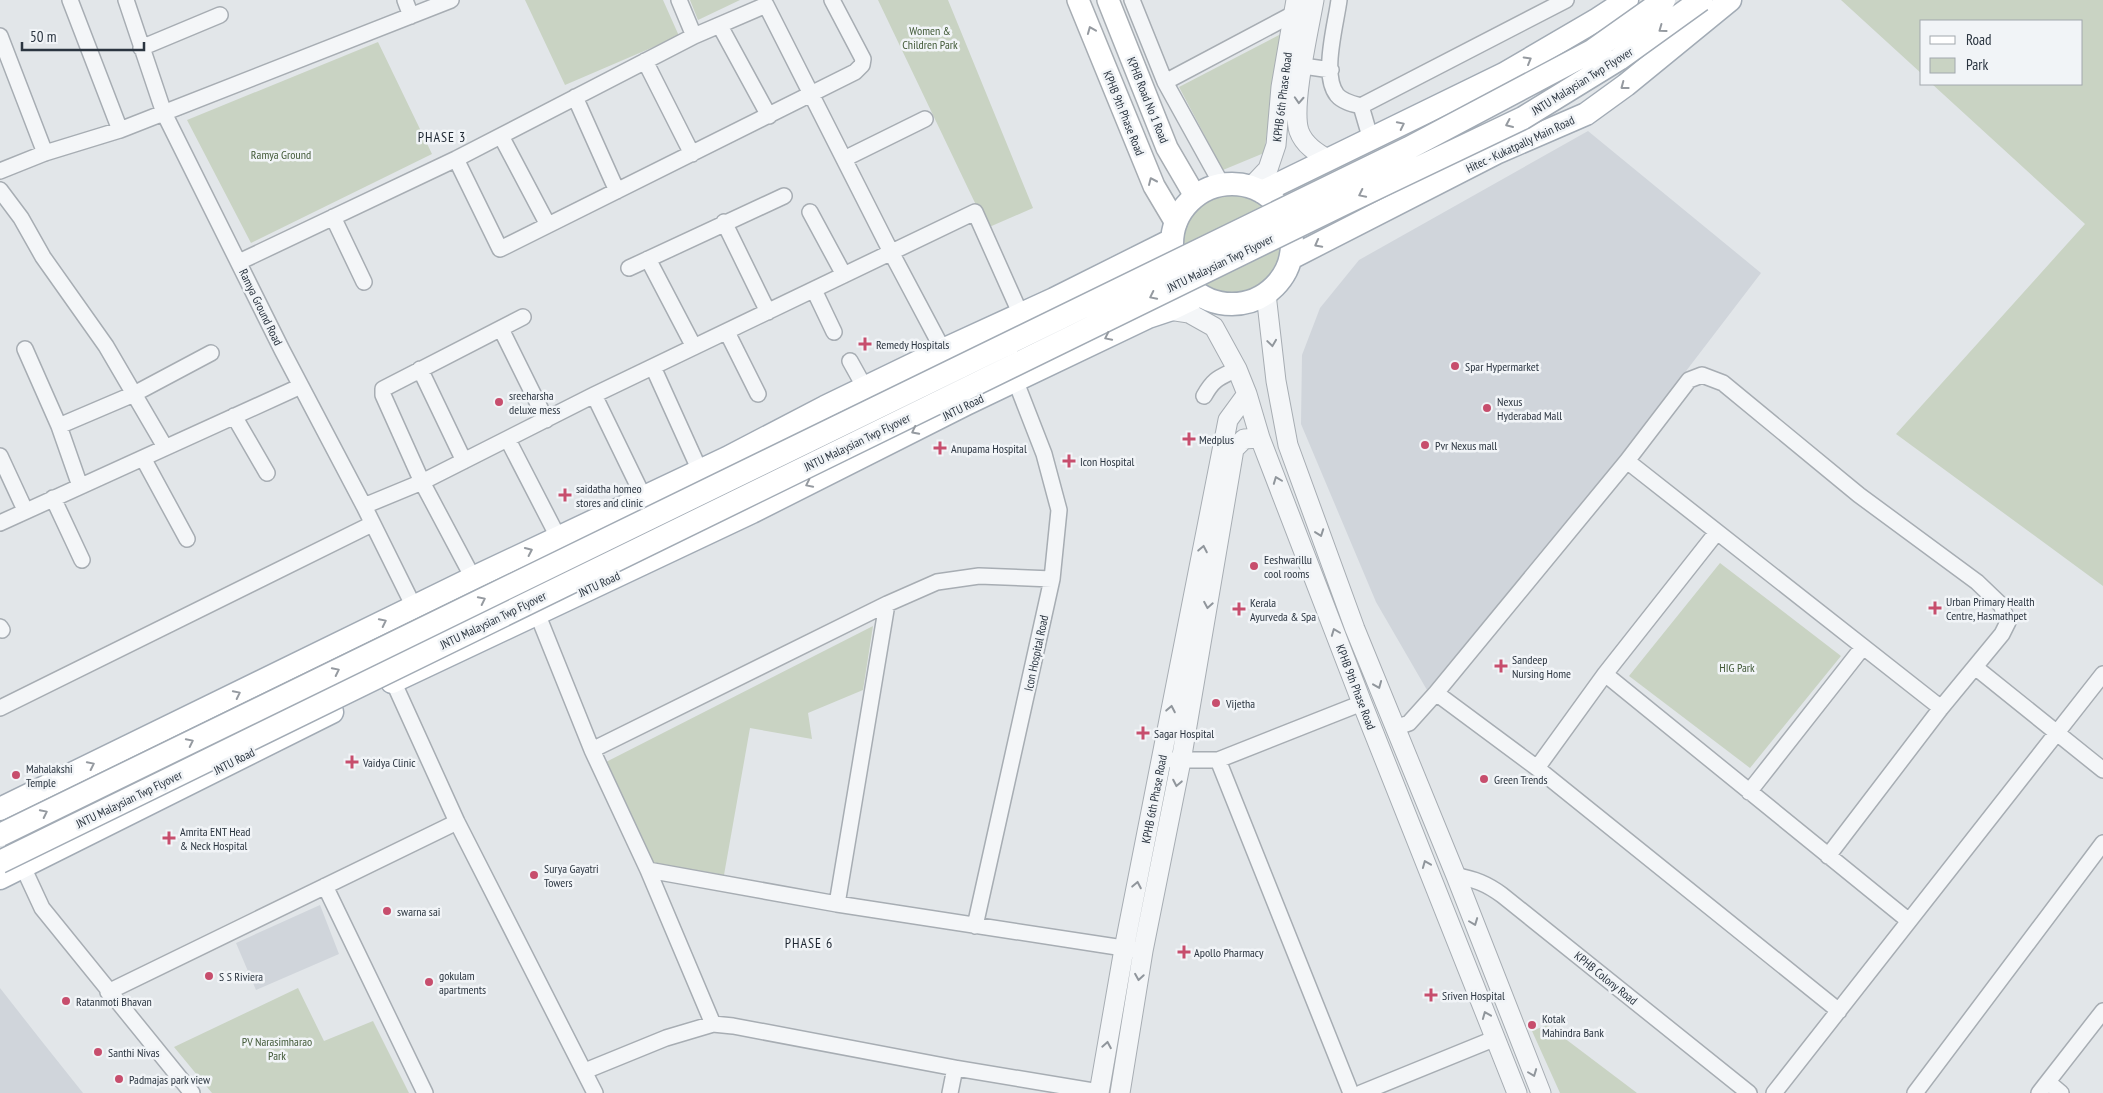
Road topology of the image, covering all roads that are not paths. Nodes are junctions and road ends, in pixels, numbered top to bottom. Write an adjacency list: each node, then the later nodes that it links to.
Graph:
1 (70, 0): 35 (street)
2 (126, 0): 23 (street, Ramya Ground Road)
3 (405, 0): 19 (street)
4 (451, 0): 19 (street)
5 (679, 0): 22 (street)
6 (832, 0): 28 (street)
7 (1078, 0): 55 (main road, KPHB 9th Phase Road, one-way to 7)
8 (1108, 0): 50 (main road, KPHB Road No 1 Road)
9 (1132, 0): 27 (street)
10 (1339, 0): 26 (street)
11 (1566, 0): 30 (street)
12 (1627, 0): 32 (main road, one-way to 12)
13 (1664, 0): 140 (main road, JNTU Malaysian Twp Flyover, one-way to 13, bridge)
14 (1701, 0): 143 (main road, JNTU Malaysian Twp Flyover, one-way to 143, bridge)
15 (1730, 0): 44 (main road, Hitec - Kukatpally Main Road, one-way to 44)
16 (771, 2): 20 (street); 28 (street)
17 (1301, 6): 25 (street, KPHB 6th Phase Road); 27 (street); 47 (street, KPHB 6th Phase Road)
18 (220, 15): 23 (street)
19 (411, 16): 31 (street)
20 (720, 26): 22 (street); 33 (street)
21 (0, 36): 38 (street)
22 (694, 36): 24 (street)
23 (141, 48): 31 (street, Ramya Ground Road)
24 (645, 61): 29 (street); 39 (street)
25 (1303, 66): 26 (street); 42 (street, KPHB 6th Phase Road, one-way to 42)
26 (1330, 70): 30 (street)
27 (1165, 82): 45 (street)
28 (812, 94): 33 (street); 41 (street)
29 (575, 98): 36 (street); 48 (street)
30 (1361, 106): 37 (street)
31 (164, 112): 35 (street); 59 (street, Ramya Ground Road)
32 (1423, 114): 37 (main road, one-way to 32); 44 (main road)
33 (770, 116): 39 (street)
34 (925, 119): 41 (street)
35 (120, 130): 38 (street)
36 (501, 136): 40 (street); 54 (street)
37 (1371, 140): 42 (main road)
38 (45, 153): 43 (street)
39 (692, 154): 48 (street)
40 (456, 159): 52 (street); 54 (street)
41 (844, 159): 56 (street)
42 (1329, 160): 47 (main road)
43 (0, 171)
44 (1455, 175): 57 (main road, Hitec - Kukatpally Main Road, one-way to 57)
45 (1222, 185): 47 (main road); 50 (main road)
46 (0, 190): 84 (street)
47 (1256, 190): 57 (main road)
48 (617, 191): 54 (street)
49 (784, 196): 53 (street)
50 (1195, 196): 55 (main road)
51 (810, 212): 61 (street)
52 (333, 217): 59 (street); 62 (street)
53 (724, 222): 58 (street); 67 (street)
54 (548, 226)
55 (1174, 232): 65 (main road); 68 (main road)
56 (891, 252): 61 (street); 68 (street); 75 (street)
57 (1291, 258): 64 (main road)
58 (648, 259): 60 (street); 73 (street)
59 (239, 262): 82 (street, Ramya Ground Road)
60 (629, 268)
61 (844, 275): 63 (street)
62 (364, 282)
63 (814, 290): 67 (street); 72 (street)
64 (1266, 294): 65 (main road); 129 (street, KPHB 9th Phase Road, one-way to 129)
65 (1200, 295): 66 (main road, JNTU Road)
66 (1169, 310): 80 (street, KPHB 9th Phase Road); 81 (main road, JNTU Road, one-way to 81)
67 (768, 312): 71 (street)
68 (1021, 315): 75 (main road)
69 (523, 318): 70 (street)
70 (501, 329): 79 (street); 90 (street)
71 (727, 332): 73 (street); 85 (street)
72 (834, 332)
73 (694, 347): 78 (street)
74 (25, 349): 91 (street)
75 (943, 350): 83 (main road)
76 (211, 353): 84 (street)
77 (850, 361): 83 (street)
78 (653, 367): 87 (street); 100 (street)
79 (420, 369): 98 (street); 102 (street)
80 (1237, 369): 86 (street, KPHB 9th Phase Road); 88 (street)
81 (1016, 382): 108 (main road, JNTU Road, one-way to 108); 116 (street, Icon Hospital Road)
82 (301, 386): 89 (street); 106 (street, Ramya Ground Road)
83 (865, 388): 97 (main road)
84 (134, 394): 91 (street); 94 (street)
85 (758, 394)
86 (1247, 394): 92 (street, KPHB 9th Phase Road); 132 (street, KPHB 6th Phase Road, one-way to 86)
87 (594, 395): 90 (street); 105 (street)
88 (1204, 396)
89 (234, 416): 94 (street); 101 (street)
90 (546, 420): 93 (street)
91 (59, 426): 103 (street)
92 (1260, 438): 126 (street, KPHB 9th Phase Road, one-way to 92); 134 (street, KPHB 6th Phase Road, one-way to 134)
93 (508, 440): 98 (street); 112 (street)
94 (165, 447): 96 (street)
95 (0, 456): 107 (street)
96 (143, 458): 103 (street); 113 (street)
97 (727, 458): 100 (main road); 108 (main road)
98 (464, 461): 102 (street)
99 (1627, 461): 111 (street); 121 (street); 125 (street)
100 (700, 471): 105 (main road)
101 (267, 473)
102 (422, 482): 106 (street); 115 (street)
103 (80, 486): 104 (street)
104 (53, 498): 107 (street); 114 (street)
105 (644, 498): 112 (main road)
106 (364, 506): 110 (street, Ramya Ground Road)
107 (25, 510): 109 (street)
108 (752, 512): 119 (main road, JNTU Road)
109 (0, 523)
110 (372, 524): 118 (street, Ramya Ground Road); 127 (street)
111 (1717, 532): 120 (street); 122 (street)
112 (558, 537): 115 (main road, one-way to 112)
113 (187, 539)
114 (82, 560)
115 (473, 578): 118 (main road)
116 (1052, 579): 117 (street); 151 (street, Icon Hospital Road)
117 (887, 604): 131 (street); 149 (street)
118 (414, 607): 138 (main road, one-way to 118)
119 (537, 613): 124 (main road, JNTU Road); 131 (street)
120 (1863, 646): 128 (street); 137 (street)
121 (1975, 667): 128 (street); 130 (street)
122 (1605, 674): 135 (street); 137 (street)
123 (2103, 674): 130 (street)
124 (394, 681): 139 (street); 144 (main road, JNTU Road)
125 (1436, 693): 129 (street); 135 (street)
126 (1362, 703): 133 (street); 158 (street, KPHB 9th Phase Road, one-way to 126)
127 (0, 708)
128 (1941, 708): 142 (street)
129 (1395, 728): 146 (street, KPHB 9th Phase Road)
130 (2056, 733): 136 (street); 150 (street)
131 (592, 750): 145 (street)
132 (1161, 760): 134 (street); 152 (street, KPHB 6th Phase Road, one-way to 132)
133 (1218, 760): 134 (street); 169 (street)
134 (1182, 761): 153 (street, KPHB 6th Phase Road, one-way to 153)
135 (1537, 768): 155 (street)
136 (2103, 770)
137 (1750, 792): 142 (street)
138 (0, 809)
139 (457, 822): 148 (street); 160 (street)
140 (0, 835)
141 (2103, 842): 162 (street)
142 (1828, 856): 150 (street)
143 (0, 862)
144 (23, 867): 147 (main road, JNTU Road); 154 (street)
145 (648, 870): 149 (street); 157 (street)
146 (1456, 876): 172 (street, KPHB 9th Phase Road, one-way to 172); 173 (street, KPHB Colony Road)
147 (0, 878)
148 (325, 886): 154 (street); 164 (street)
149 (837, 904): 151 (street)
150 (1909, 921): 155 (street)
151 (975, 926): 152 (street)
152 (1124, 949): 153 (street); 167 (street, KPHB 6th Phase Road, one-way to 152)
153 (1143, 951): 168 (street, KPHB 6th Phase Road, one-way to 168)
154 (108, 992): 163 (street)
155 (1840, 1011): 174 (street)
156 (2103, 1012): 161 (street)
157 (713, 1024): 159 (street); 160 (street)
158 (1496, 1038): 170 (street); 171 (street, KPHB 9th Phase Road)
159 (955, 1068): 166 (street); 167 (street)
160 (585, 1071): 165 (street)
161 (2044, 1087): 175 (street)
162 (1917, 1092)
163 (192, 1093)
164 (425, 1093)
165 (595, 1093)
166 (950, 1093)
167 (1099, 1093)
168 (1120, 1093)
169 (1351, 1093)
170 (1361, 1093)
171 (1517, 1093)
172 (1541, 1093)
173 (1749, 1093)
174 (1774, 1093)
175 (2061, 1093)

